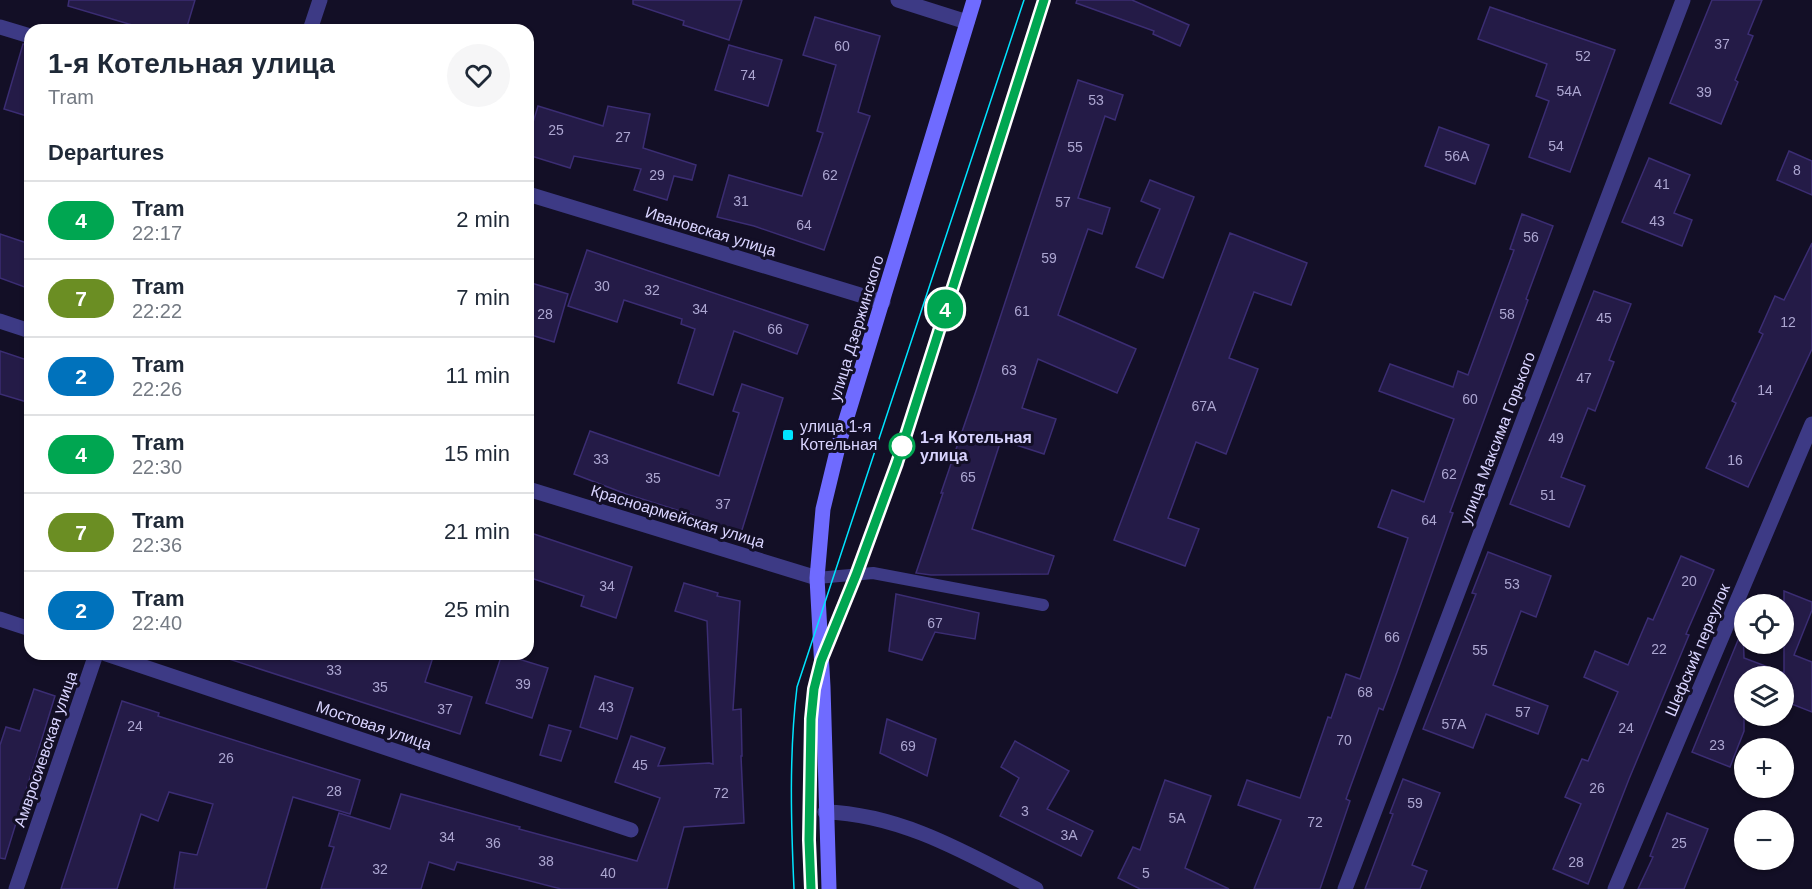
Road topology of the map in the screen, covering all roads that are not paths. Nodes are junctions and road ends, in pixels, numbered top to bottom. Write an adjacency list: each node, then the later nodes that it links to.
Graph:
1 (320, 0): 6 (street)
2 (898, 0): 5 (street)
3 (974, 0): 5 (main road, улица Дзержинского)
4 (1683, 0): 26 (street, улица Максима Горького)
5 (967, 22): 10 (main road, улица Дзержинского)
6 (312, 24)
7 (0, 27): 8 (street)
8 (24, 34)
9 (534, 197): 10 (street, Ивановская улица)
10 (883, 302): 15 (main road, улица Дзержинского)
11 (0, 321): 12 (street)
12 (24, 329)
13 (1812, 424): 27 (street, Шефский переулок)
14 (534, 491): 15 (street, Красноармейская улица)
15 (816, 578): 16 (lane); 21 (main road, улица Дзержинского)
16 (1043, 605)
17 (0, 619): 18 (street)
18 (24, 627)
19 (94, 660): 23 (street, Амвросиевская улица)
20 (124, 660): 22 (street, Мостовая улица)
21 (825, 812): 24 (main road, улица Дзержинского); 25 (street)
22 (631, 830)
23 (16, 889)
24 (829, 889)
25 (1036, 889)
26 (1346, 889)
27 (1615, 889)

